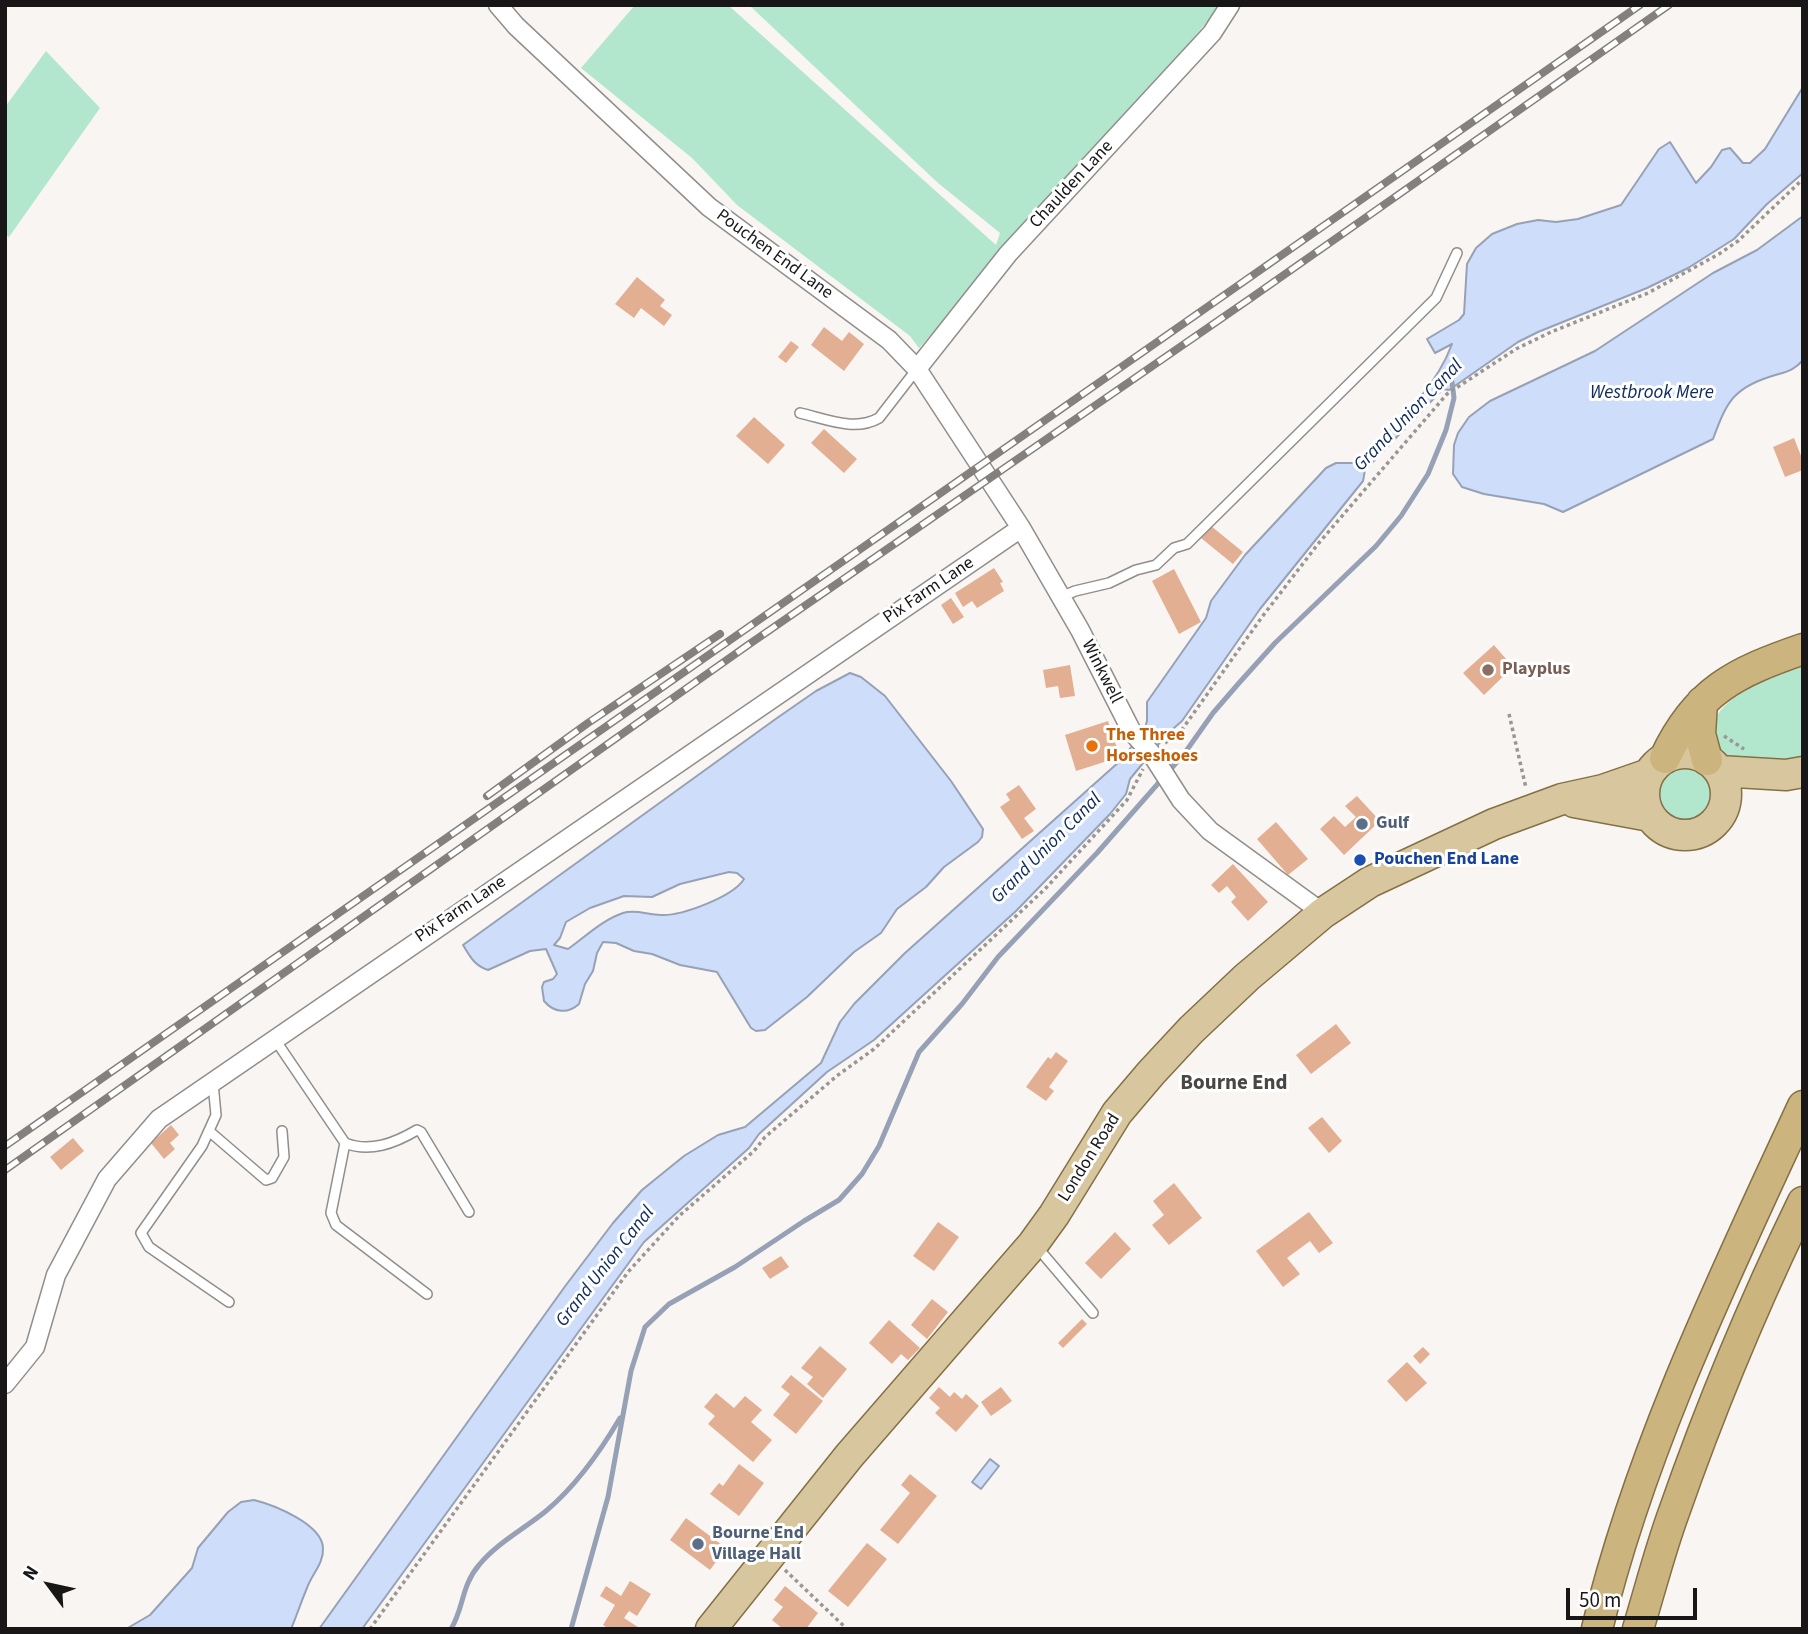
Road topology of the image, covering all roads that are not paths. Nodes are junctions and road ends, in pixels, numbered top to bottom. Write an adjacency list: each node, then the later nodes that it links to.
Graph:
1 (498, 5): 4 (street, Pouchen End Lane)
2 (1230, 5): 4 (street, Chaulden Lane)
3 (1457, 253): 7 (lane)
4 (917, 369): 5 (lane); 6 (street, Pouchen End Lane)
5 (800, 413)
6 (1021, 528): 7 (street, Winkwell); 17 (street, Pix Farm Lane)
7 (1061, 597): 16 (street, Winkwell)
8 (1803, 649): 9 (highway)
9 (1703, 702): 10 (highway); 11 (highway)
10 (1713, 765): 11 (main road); 12 (main road); 14 (main road)
11 (1657, 766): 13 (main road, London Road); 15 (main road)
12 (1794, 774): 14 (main road)
13 (1562, 799): 15 (main road); 16 (main road, London Road)
14 (1723, 810): 15 (main road)
15 (1650, 816)
16 (1323, 913): 25 (main road, London Road)
17 (274, 1038): 18 (street, Pix Farm Lane); 22 (lane)
18 (213, 1081): 20 (lane); 29 (street, Pix Farm Lane)
19 (1803, 1106): 31 (highway)
20 (209, 1130): 21 (lane); 27 (lane)
21 (282, 1131)
22 (345, 1143): 24 (lane); 26 (lane)
23 (1803, 1202): 32 (highway)
24 (469, 1212)
25 (1033, 1244): 28 (lane); 30 (main road, London Road)
26 (428, 1294)
27 (229, 1302)
28 (1093, 1312)
29 (5, 1384)
30 (711, 1629)
31 (1597, 1629)
32 (1638, 1629)

